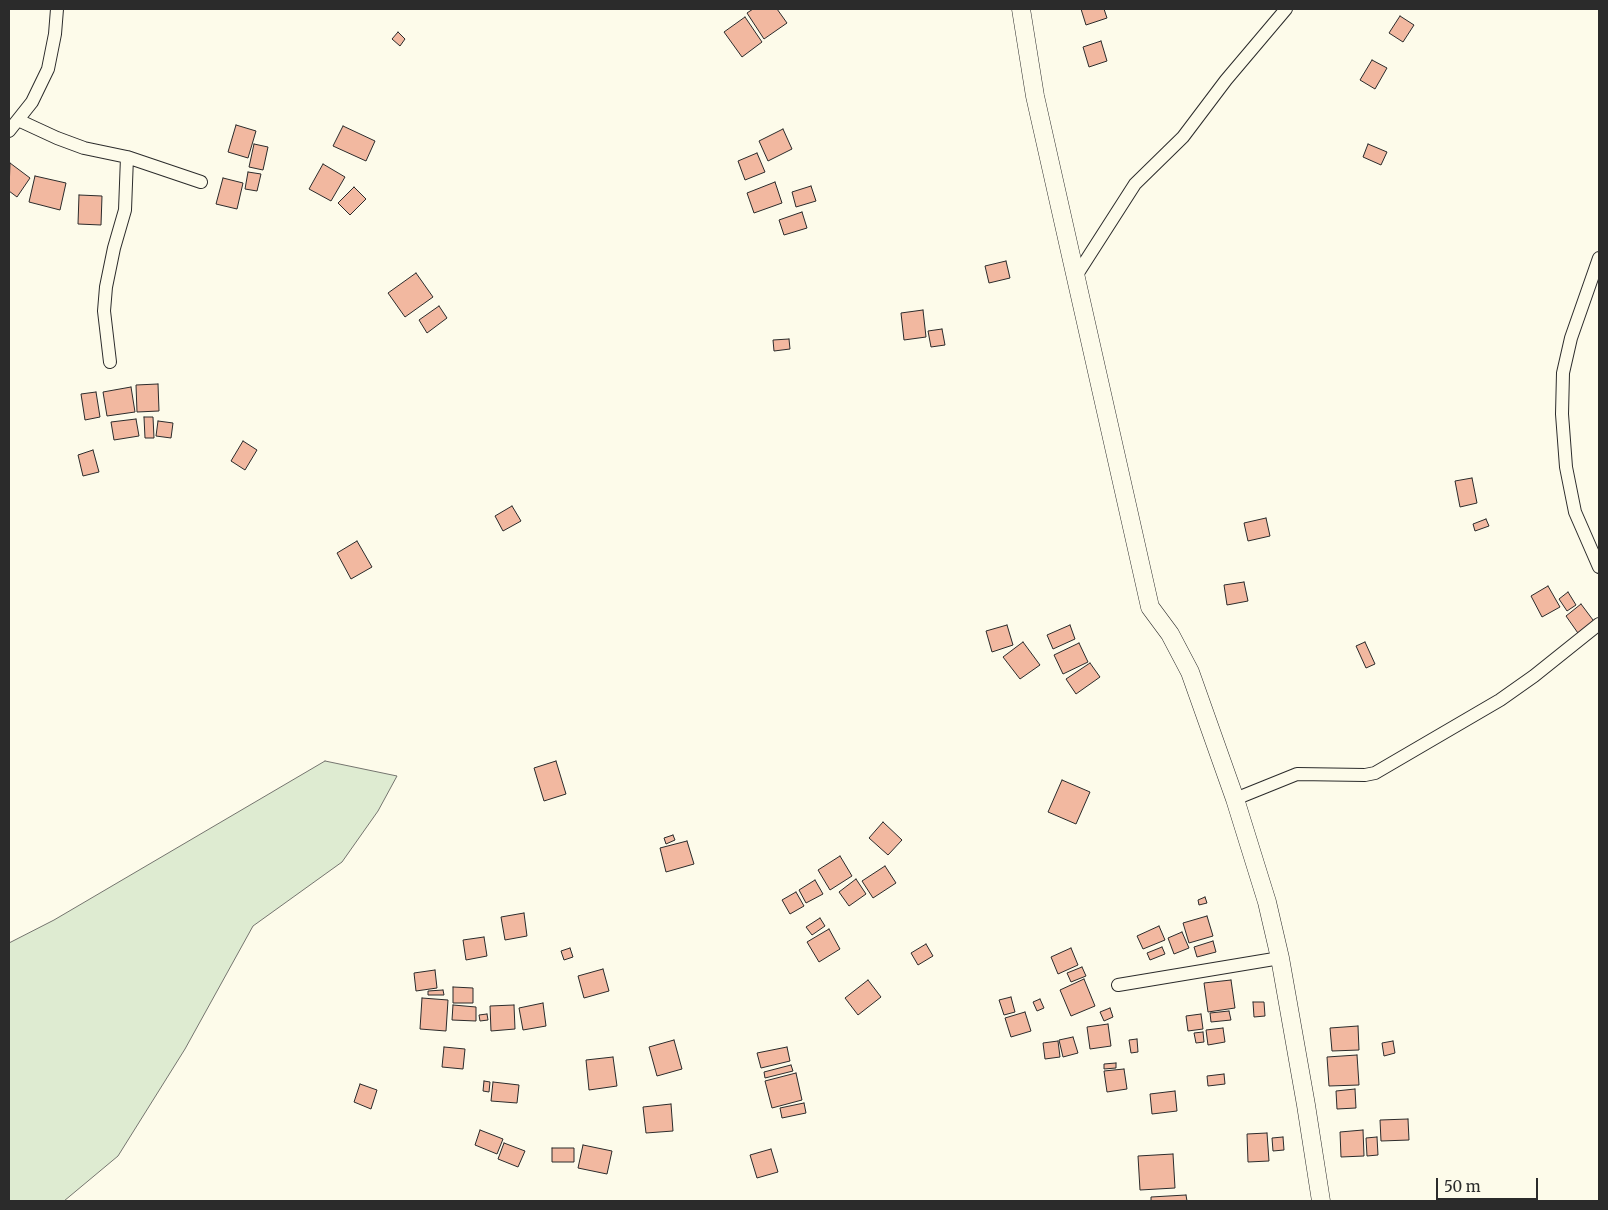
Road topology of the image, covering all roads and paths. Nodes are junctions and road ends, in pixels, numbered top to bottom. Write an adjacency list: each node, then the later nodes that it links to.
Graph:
1 (57, 9): 4 (street)
2 (1020, 9): 9 (main road)
3 (1286, 9): 9 (street)
4 (18, 120): 5 (street); 6 (street)
5 (9, 131)
6 (127, 157): 7 (street); 10 (street)
7 (201, 182)
8 (1599, 258): 11 (street)
9 (1076, 276): 13 (main road)
10 (110, 362)
11 (1599, 567)
12 (1599, 624): 13 (street)
13 (1235, 799): 14 (main road)
14 (1280, 958): 15 (street); 16 (main road)
15 (1118, 985)
16 (1321, 1201)

